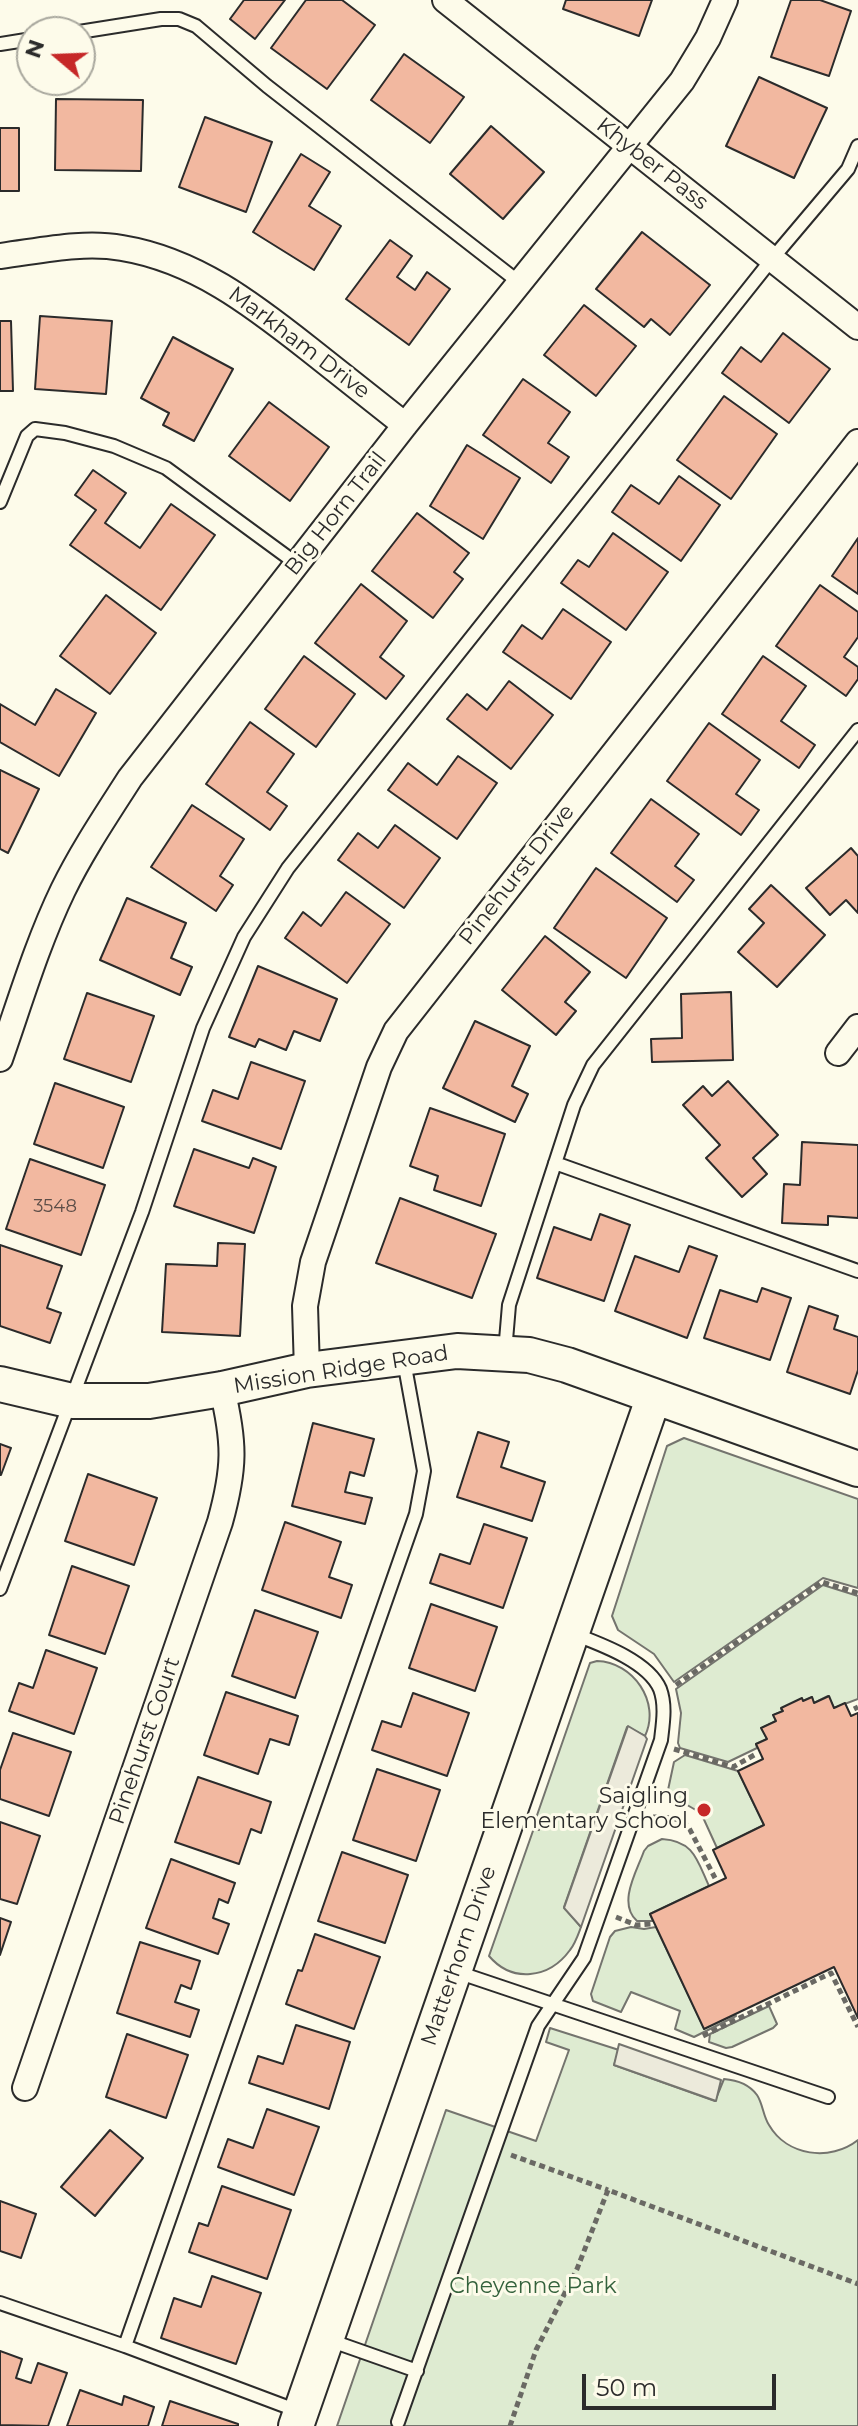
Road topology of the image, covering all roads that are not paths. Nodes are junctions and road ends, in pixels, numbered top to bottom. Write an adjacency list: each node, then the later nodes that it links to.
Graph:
1 (445, 0): 5 (street, Khyber Pass)
2 (725, 0): 5 (street, Big Horn Trail)
3 (96, 29): 8 (lane)
4 (858, 146): 7 (lane)
5 (630, 147): 7 (street, Khyber Pass); 8 (street, Big Horn Trail)
6 (0, 256): 10 (street, Markham Drive)
7 (772, 259): 9 (street, Khyber Pass); 26 (lane)
8 (520, 283): 10 (street, Big Horn Trail)
9 (858, 327)
10 (405, 425): 13 (street, Big Horn Trail)
11 (858, 442): 22 (street, Pinehurst Drive)
12 (0, 502): 13 (lane)
13 (297, 564): 17 (street, Big Horn Trail)
14 (858, 730): 18 (lane)
15 (858, 1027): 16 (street)
16 (838, 1053)
17 (0, 1059)
18 (555, 1163): 19 (lane); 20 (lane)
19 (858, 1271)
20 (505, 1352): 21 (street, Mission Ridge Road); 25 (street, Mission Ridge Road)
21 (403, 1356): 22 (street, Mission Ridge Road); 36 (lane)
22 (307, 1370): 24 (street, Mission Ridge Road)
23 (0, 1384): 26 (street, Mission Ridge Road)
24 (222, 1389): 26 (street, Mission Ridge Road); 32 (street, Pinehurst Court)
25 (654, 1396): 27 (street, Mission Ridge Road); 29 (street, Matterhorn Drive)
26 (72, 1401): 28 (lane)
27 (858, 1469)
28 (0, 1589)
29 (572, 1633): 30 (street, Matterhorn Drive); 31 (lane)
30 (454, 1971): 31 (lane); 35 (street, Matterhorn Drive)
31 (553, 2005): 33 (lane); 37 (lane)
32 (25, 2088)
33 (828, 2097)
34 (0, 2303): 36 (lane)
35 (326, 2339): 37 (lane); 38 (street, Matterhorn Drive)
36 (125, 2346): 38 (lane)
37 (417, 2371): 39 (lane)
38 (298, 2419)
39 (398, 2422)

